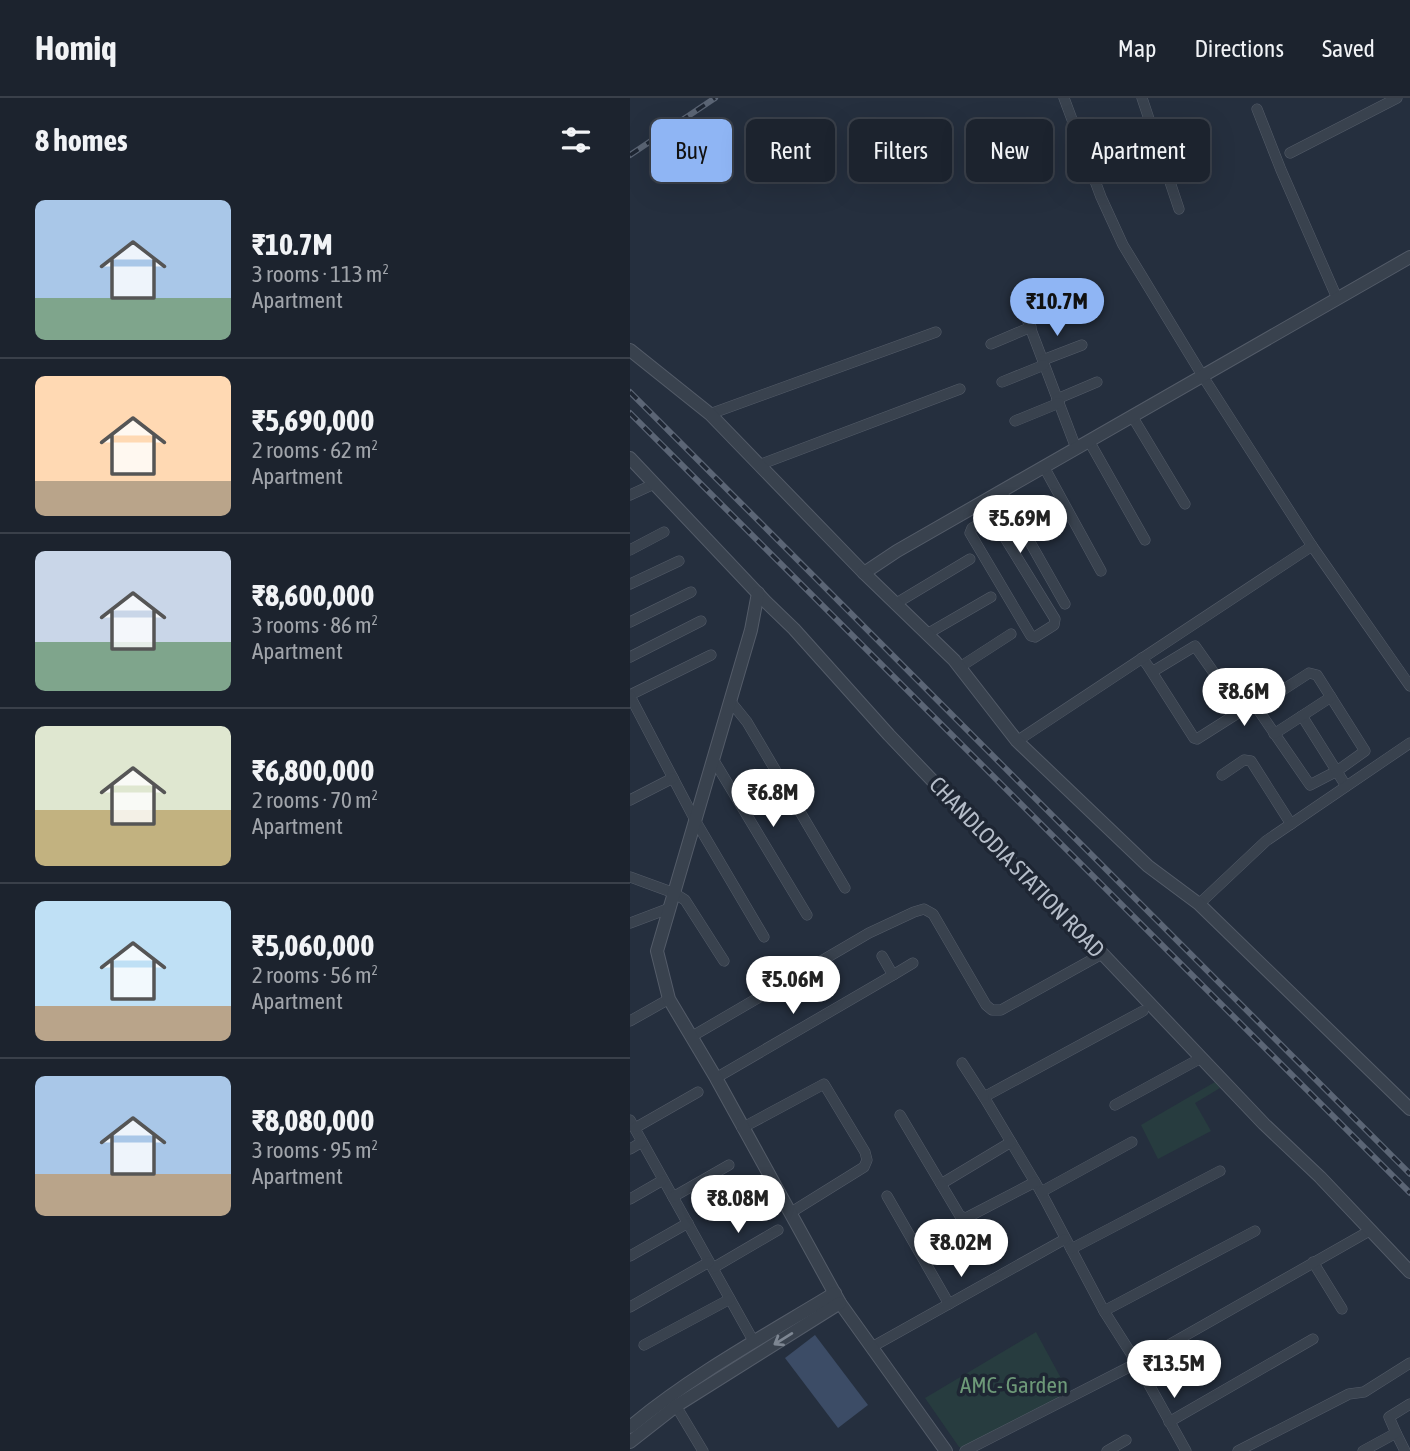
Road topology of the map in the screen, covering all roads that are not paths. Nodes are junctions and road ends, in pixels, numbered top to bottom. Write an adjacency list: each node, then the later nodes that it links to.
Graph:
1 (1064, 98): 16 (street)
2 (1142, 98): 6 (street)
3 (1398, 98): 5 (street)
4 (1257, 108): 8 (street)
5 (1290, 153)
6 (1179, 209)
7 (1410, 257): 8 (street)
8 (1337, 298): 16 (street)
9 (1067, 301): 10 (street)
10 (1031, 327): 12 (street); 15 (street)
11 (936, 332): 21 (street)
12 (990, 344)
13 (1082, 345): 15 (street)
14 (630, 351): 21 (street)
15 (1044, 362): 17 (street); 20 (street)
16 (1202, 375): 22 (street); 37 (street)
17 (1002, 382)
18 (1097, 382): 20 (street)
19 (960, 389): 27 (street)
20 (1058, 401): 23 (street); 25 (street)
21 (710, 414): 27 (street)
22 (1132, 416): 24 (street); 33 (street)
23 (1015, 421)
24 (1089, 441): 25 (street); 36 (street)
25 (1076, 448): 28 (street)
26 (630, 458): 29 (street, CHANDLODIA STATION ROAD)
27 (759, 465): 42 (street)
28 (1044, 467): 30 (street); 41 (street)
29 (654, 484): 31 (street); 45 (street, CHANDLODIA STATION ROAD)
30 (1002, 491): 32 (street); 48 (street)
31 (630, 495)
32 (983, 502): 34 (street); 42 (street)
33 (1185, 504)
34 (992, 517): 34 (street)
35 (664, 532): 38 (street)
36 (1145, 540)
37 (1312, 546): 55 (street); 58 (street)
38 (630, 550)
39 (970, 559): 47 (street)
40 (679, 561): 43 (street)
41 (1101, 570)
42 (863, 573): 47 (street)
43 (630, 584)
44 (691, 592): 50 (street)
45 (758, 593): 61 (street); 82 (street, CHANDLODIA STATION ROAD)
46 (991, 597): 51 (street)
47 (895, 604): 51 (street)
48 (1065, 604)
49 (701, 621): 54 (street)
50 (630, 622)
51 (927, 634): 56 (street)
52 (1011, 634): 56 (street)
53 (711, 655): 59 (street)
54 (630, 657)
55 (1142, 658): 57 (street); 64 (street)
56 (960, 667): 64 (street)
57 (1152, 673): 57 (street)
58 (1410, 687)
59 (630, 696): 69 (street)
60 (1331, 697): 62 (street); 63 (street); 67 (street)
61 (730, 701): 66 (street); 75 (street)
62 (1302, 716): 63 (street); 67 (street)
63 (1274, 734): 67 (street)
64 (1017, 741): 77 (street)
65 (1410, 743): 70 (street)
66 (713, 758): 72 (street); 79 (street)
67 (1337, 771): 70 (street)
68 (1222, 775): 73 (street)
69 (673, 778): 71 (street); 72 (street)
70 (1346, 786): 73 (street)
71 (630, 800)
72 (695, 820): 76 (street); 81 (street)
73 (1291, 824): 77 (street)
74 (630, 877): 76 (street)
75 (845, 888)
76 (674, 893): 78 (street); 84 (street)
77 (1199, 904): 97 (street)
78 (670, 908): 80 (street); 87 (street)
79 (807, 915)
80 (630, 923)
81 (764, 937)
82 (1102, 954): 90 (street); 91 (street, CHANDLODIA STATION ROAD)
83 (881, 956): 86 (street)
84 (724, 961)
85 (913, 963): 86 (street)
86 (893, 975): 93 (street)
87 (669, 999): 89 (street); 90 (street)
88 (1143, 1011): 95 (street)
89 (630, 1021)
90 (691, 1037): 93 (street)
91 (1201, 1058): 96 (street); 117 (street, CHANDLODIA STATION ROAD)
92 (962, 1063): 95 (street)
93 (716, 1078): 100 (street)
94 (698, 1092): 99 (street)
95 (984, 1097): 102 (street)
96 (1115, 1105)
97 (1410, 1109)
98 (900, 1115): 109 (street)
99 (632, 1124): 101 (street)
100 (742, 1128): 114 (street); 114 (street)
101 (642, 1142): 104 (street); 107 (street)
102 (1011, 1142): 108 (street); 109 (street)
103 (1132, 1142): 110 (street)
104 (630, 1149)
105 (729, 1165): 112 (street)
106 (1220, 1171): 119 (street)
107 (663, 1180): 112 (street); 113 (street)
108 (1035, 1182): 109 (street); 110 (street)
109 (941, 1184)
110 (1041, 1192): 119 (street)
111 (887, 1196): 126 (street)
112 (673, 1197): 115 (street)
113 (630, 1199)
114 (790, 1213): 124 (street)
115 (688, 1223): 120 (street); 122 (street)
116 (778, 1230): 122 (street)
117 (1371, 1230): 121 (street); 123 (street, CHANDLODIA STATION ROAD)
118 (1255, 1231): 129 (street)
119 (1068, 1244): 126 (street); 129 (street)
120 (630, 1256)
121 (1313, 1262): 128 (street); 134 (street)
122 (711, 1265): 125 (street); 127 (street)
123 (1410, 1272)
124 (838, 1298): 131 (street); 133 (street); 137 (street, one-way to 137)
125 (730, 1299): 131 (street); 132 (street)
126 (948, 1304): 133 (street)
127 (630, 1307)
128 (1342, 1309)
129 (1104, 1311): 134 (street)
130 (1313, 1339): 138 (street)
131 (754, 1342): 139 (street)
132 (644, 1345)
133 (872, 1347): 144 (street)
134 (1137, 1363): 138 (street); 145 (street)
135 (1410, 1363): 148 (street)
136 (1410, 1404): 140 (street)
137 (676, 1406): 142 (street); 143 (street)
138 (1169, 1422): 147 (street)
139 (630, 1427)
140 (1396, 1433): 149 (street); 150 (street)
141 (1126, 1440): 146 (street)
142 (630, 1442)
143 (703, 1451)
144 (946, 1451)
145 (965, 1451)
146 (1107, 1451)
147 (1185, 1451)
148 (1238, 1451)
149 (1363, 1451)
150 (1405, 1451)

